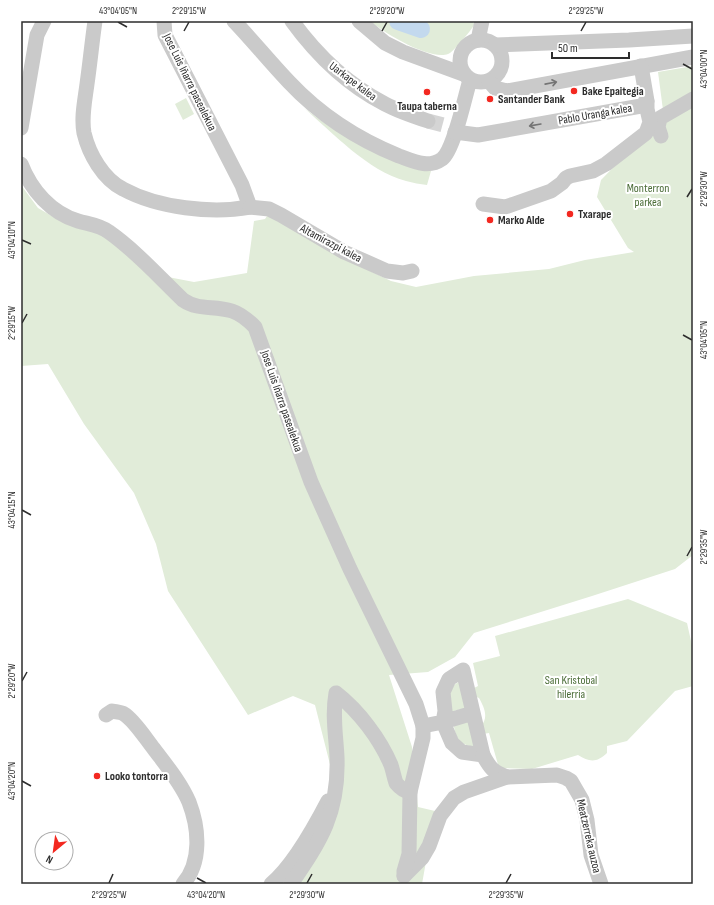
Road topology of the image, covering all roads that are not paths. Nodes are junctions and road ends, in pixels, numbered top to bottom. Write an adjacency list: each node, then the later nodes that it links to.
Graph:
1 (44, 21): 19 (street)
2 (95, 21): 24 (street)
3 (164, 21): 24 (street, Jose Luis Iñarra pasealekua)
4 (234, 21): 20 (street)
5 (292, 21): 18 (street, Uarkape kalea)
6 (359, 21): 14 (street)
7 (366, 21): 14 (street)
8 (480, 30): 11 (street); 14 (street)
9 (693, 36): 11 (street)
10 (693, 43): 11 (street)
11 (498, 49): 15 (street)
12 (693, 57): 13 (street)
13 (641, 66): 15 (street, one-way to 13); 17 (street, Pablo Uranga kalea)
14 (464, 71): 15 (street); 20 (street)
15 (489, 81)
16 (693, 99): 21 (street)
17 (647, 101): 20 (street, Pablo Uranga kalea, one-way to 20); 23 (street)
18 (428, 121)
19 (21, 128)
20 (455, 132)
21 (661, 136)
22 (21, 164): 29 (street, Jose Luis Iñarra pasealekua)
23 (483, 204)
24 (250, 207): 25 (street, Altamirazpi kalea)
25 (412, 271)
26 (472, 713): 28 (street); 28 (street); 30 (street)
27 (106, 715): 34 (street)
28 (442, 722): 29 (street); 30 (street)
29 (423, 726): 33 (street, Meatzerreka auzoa)
30 (483, 755): 31 (street)
31 (507, 777): 33 (street, Meatzerreka auzoa); 37 (street, Meatzerreka auzoa)
32 (337, 784): 33 (street); 35 (street); 36 (street)
33 (410, 792)
34 (183, 884)
35 (271, 884)
36 (291, 884)
37 (601, 884)

